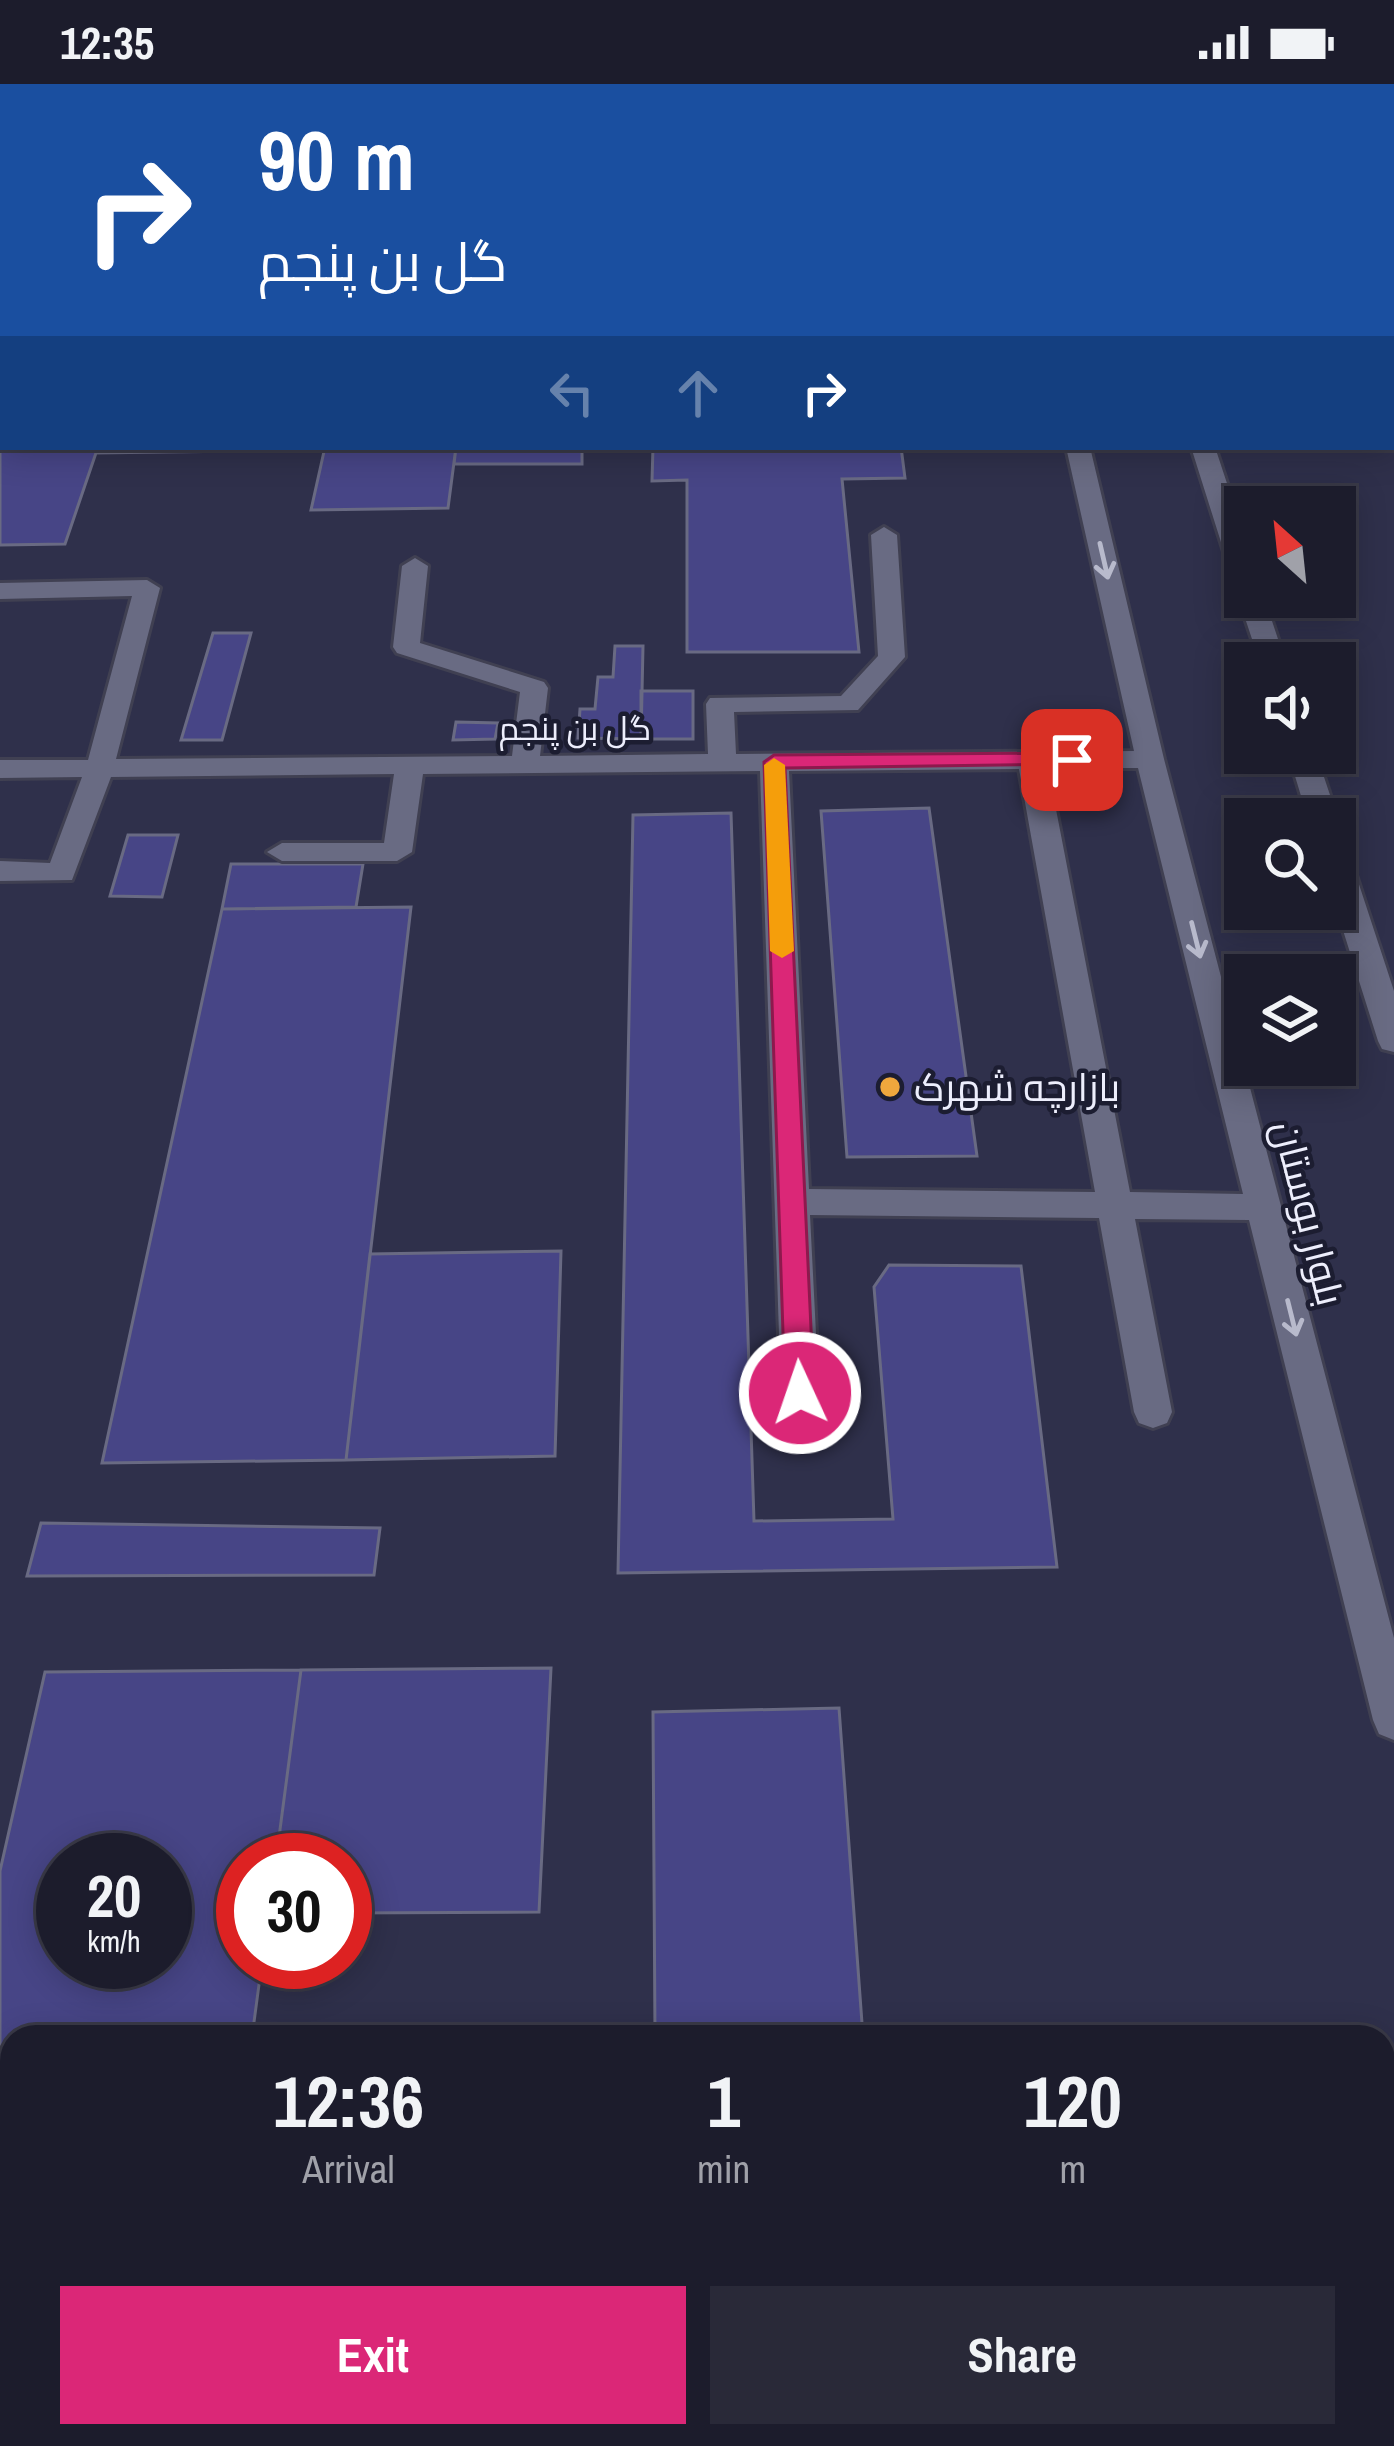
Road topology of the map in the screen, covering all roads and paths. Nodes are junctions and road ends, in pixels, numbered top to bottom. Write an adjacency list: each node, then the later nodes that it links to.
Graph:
1 (1079, 450): 7 (street, بلوار بوستان, one-way to 7)
2 (1204, 450): 3 (street)
3 (1224, 512)
4 (884, 535): 10 (street)
5 (415, 566): 11 (street)
6 (0, 591): 13 (street)
7 (1150, 759): 8 (street, گل بن پنجم); 21 (street, بلوار بوستان, one-way to 21)
8 (1033, 760): 9 (street, گل بن پنجم); 20 (street)
9 (774, 762): 10 (street, گل بن پنجم); 19 (street)
10 (722, 763): 11 (street, گل بن پنجم)
11 (525, 764): 12 (street, گل بن پنجم)
12 (410, 765): 13 (street, گل بن پنجم); 15 (street)
13 (100, 768): 14 (street, گل بن پنجم); 16 (street)
14 (0, 769)
15 (281, 852)
16 (0, 871)
17 (1356, 922): 18 (street)
18 (1394, 1041)
19 (791, 1202): 20 (street); 22 (street)
20 (1115, 1205): 21 (street); 23 (street)
21 (1264, 1208): 24 (street, بلوار بوستان, one-way to 24)
22 (800, 1393)
23 (1153, 1412)
24 (1394, 1720)

